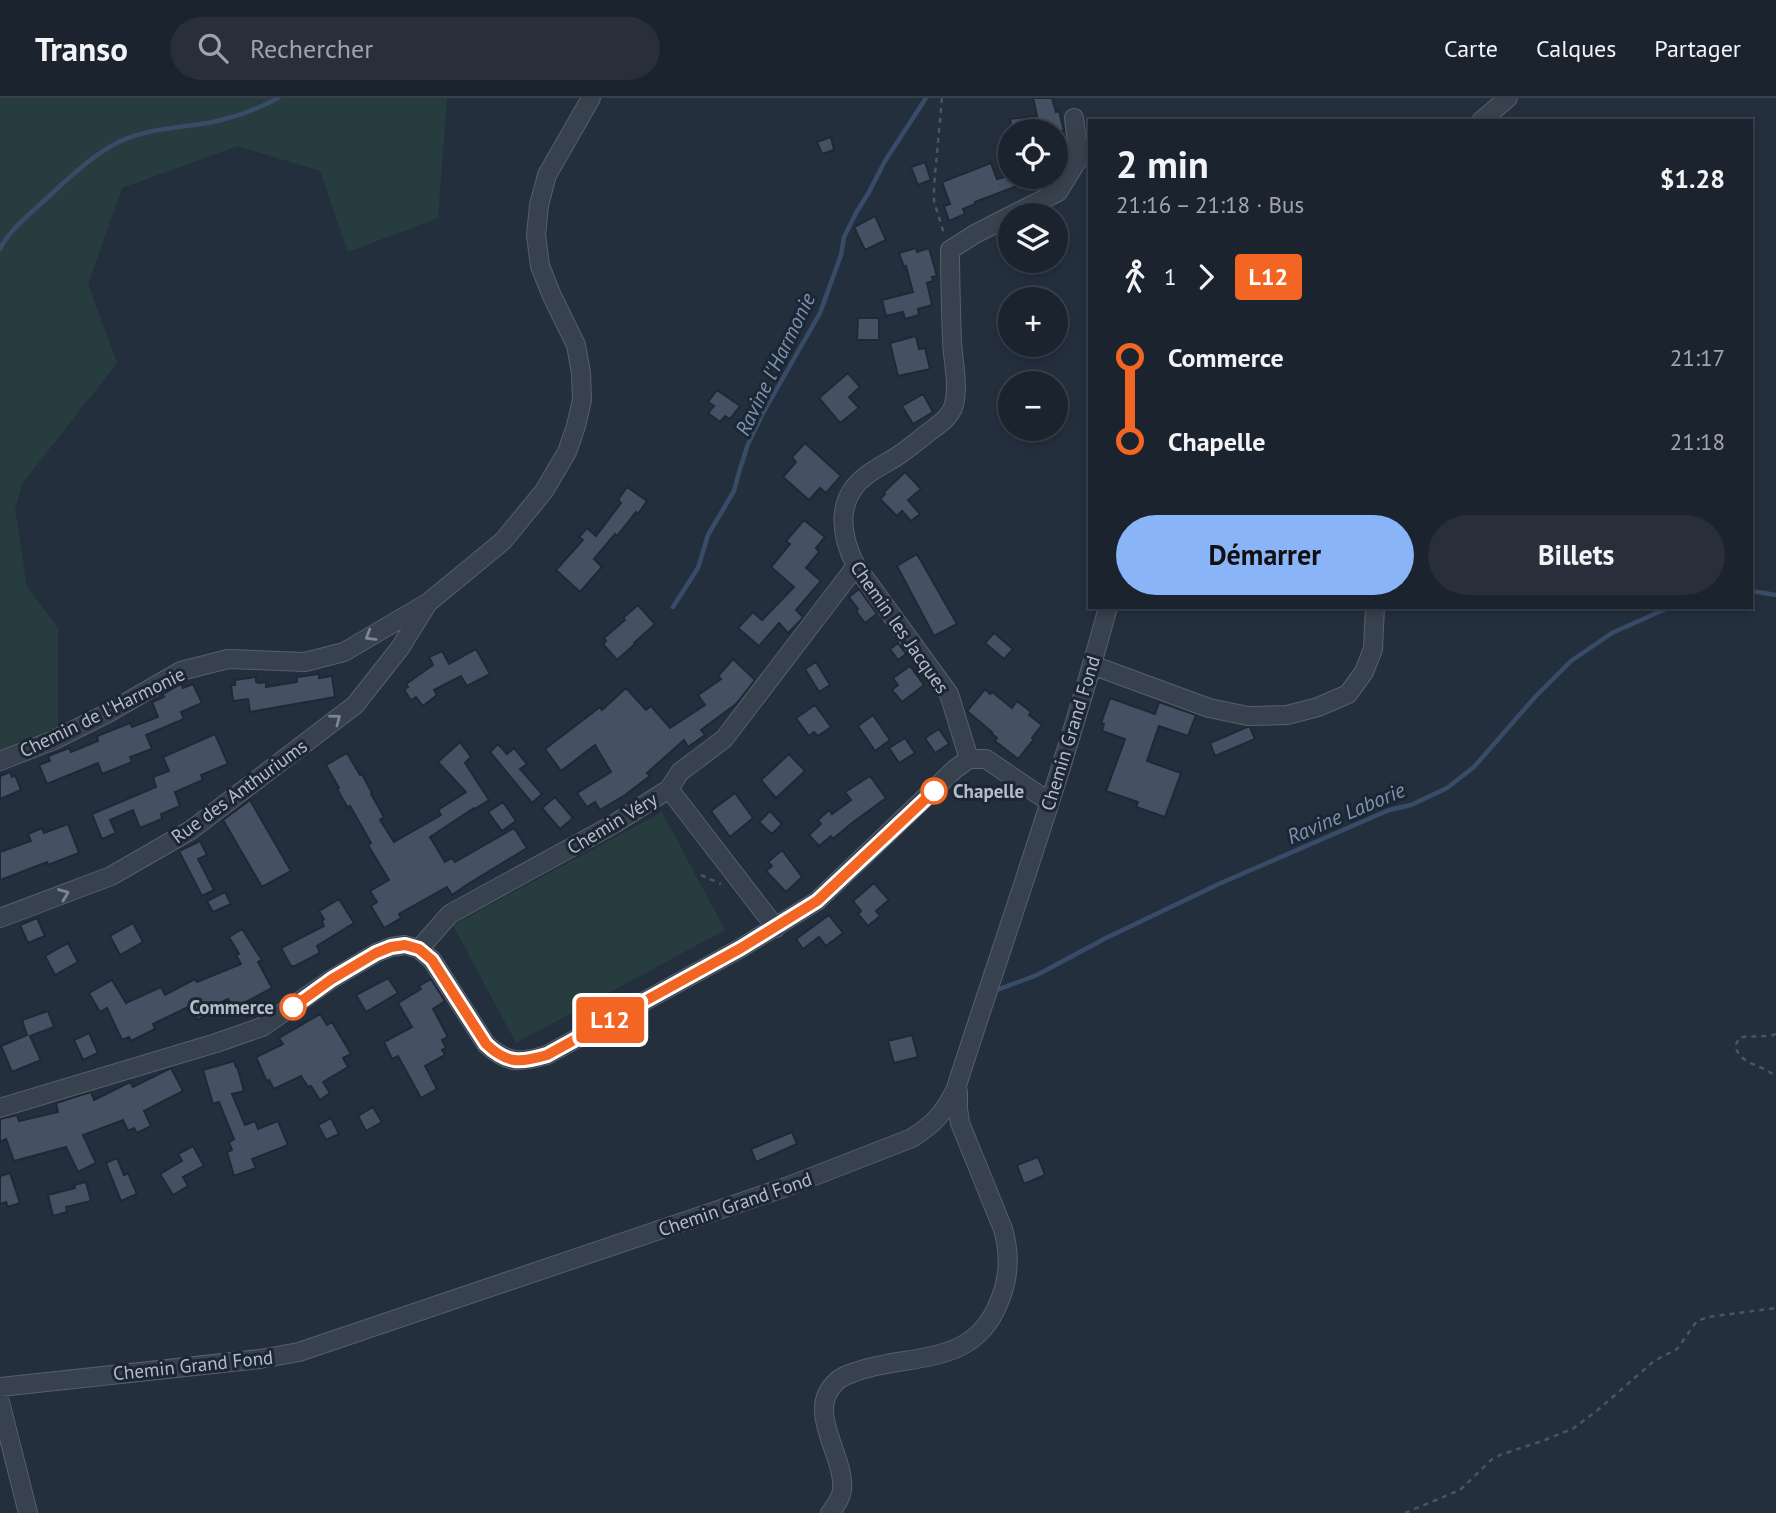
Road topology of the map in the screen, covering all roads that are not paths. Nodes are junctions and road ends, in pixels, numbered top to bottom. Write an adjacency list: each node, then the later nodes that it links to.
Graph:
1 (591, 98): 8 (street, Chemin de l'Harmonie)
2 (1508, 98): 4 (street)
3 (1074, 118): 5 (street)
4 (1483, 119)
5 (1036, 203)
6 (998, 222): 7 (street, Chemin les Jacques)
7 (856, 566): 12 (street, Chemin les Jacques); 14 (street, Chemin Véry)
8 (429, 601): 13 (street, Chemin de l'Harmonie, one-way to 13); 16 (street, Rue des Anthuriums, one-way to 8)
9 (1107, 609): 11 (street, Chemin Grand Fond)
10 (1375, 609): 11 (street)
11 (1092, 665): 15 (street, Chemin Grand Fond)
12 (969, 759): 15 (street); 17 (street)
13 (0, 761)
14 (669, 789): 17 (street); 18 (street, Chemin Véry)
15 (1050, 799): 19 (street, Chemin Grand Fond)
16 (0, 918)
17 (776, 928): 18 (street)
18 (419, 949): 20 (street)
19 (955, 1091): 21 (street, Chemin Grand Fond); 24 (street)
20 (0, 1108)
21 (0, 1387)
22 (0, 1402): 23 (street)
23 (28, 1513)
24 (830, 1513)

